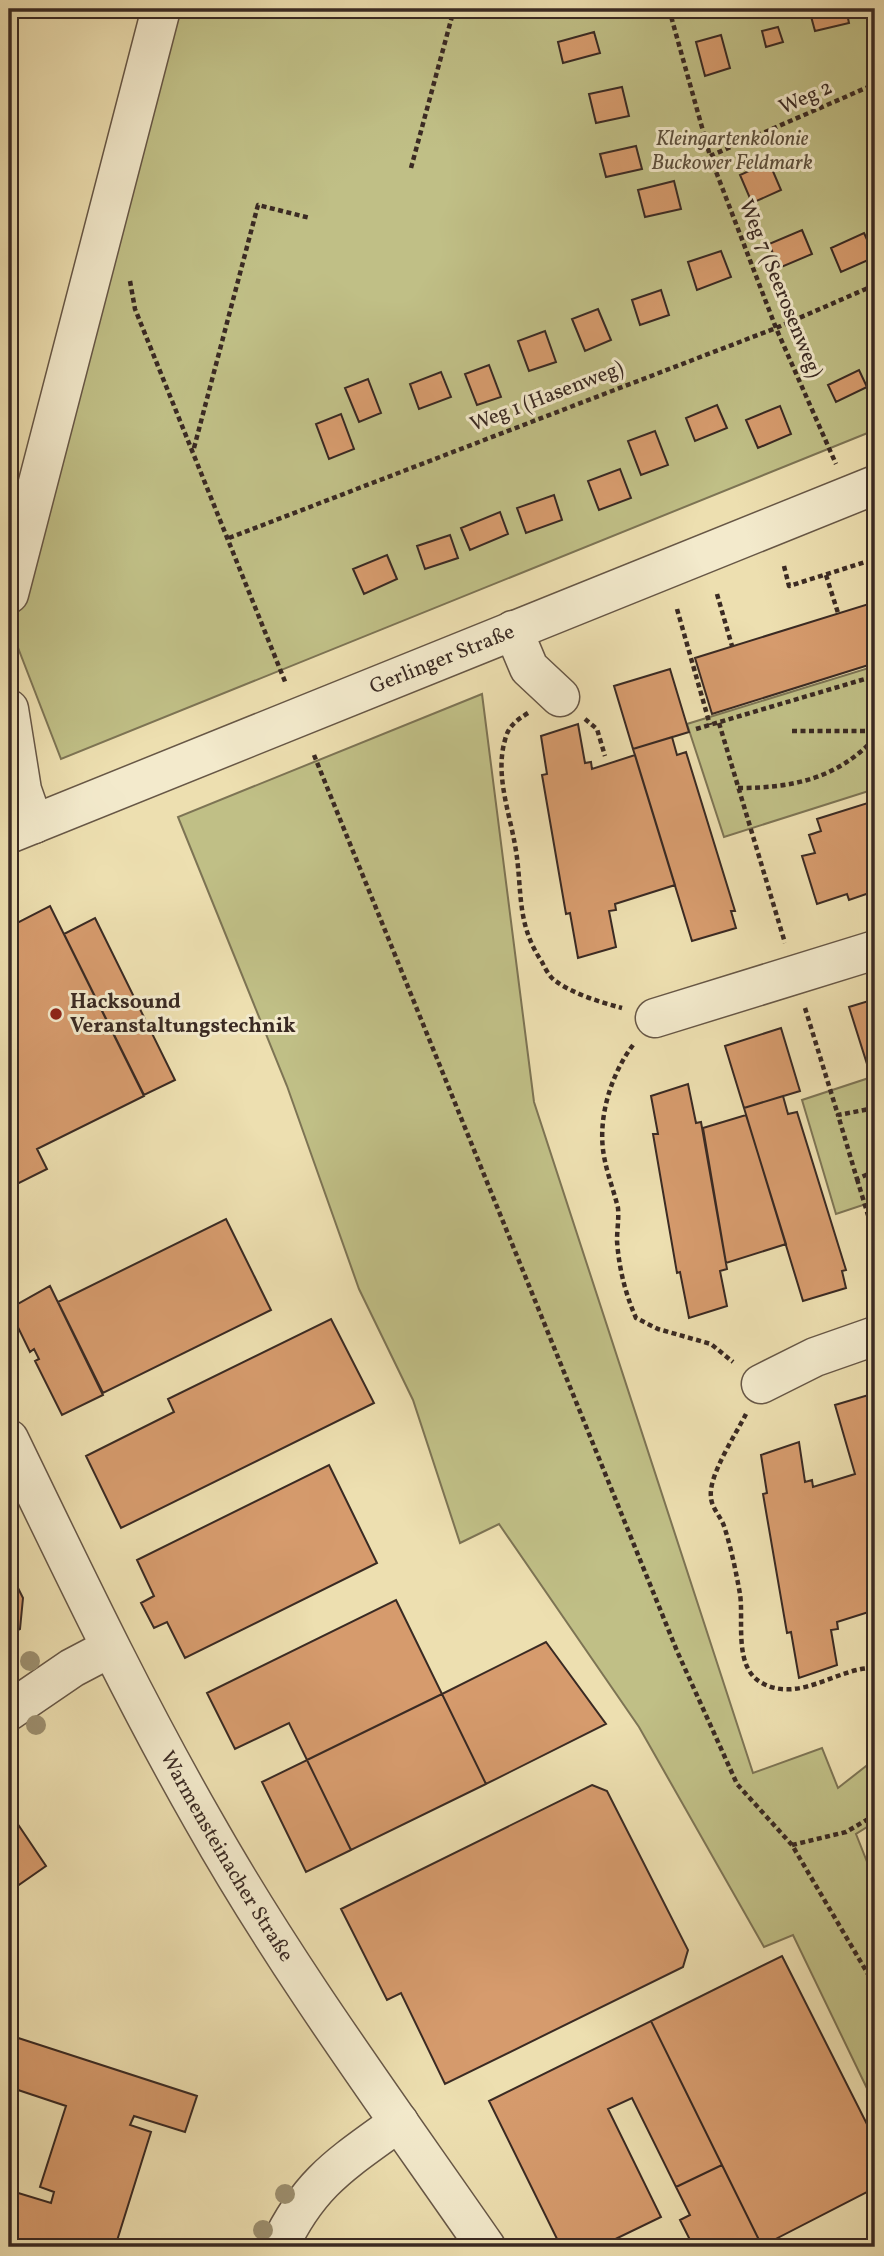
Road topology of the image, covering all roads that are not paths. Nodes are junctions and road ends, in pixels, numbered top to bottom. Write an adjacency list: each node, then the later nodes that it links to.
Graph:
1 (162, 9): 3 (street)
2 (863, 490): 4 (street, Gerlinger Straße)
3 (9, 594)
4 (513, 630): 5 (street); 7 (street, Gerlinger Straße)
5 (560, 697)
6 (9, 709): 7 (street)
7 (22, 829)
8 (875, 950): 9 (street)
9 (655, 1018)
10 (875, 1336): 11 (street)
11 (761, 1384)
12 (9, 1439): 13 (street, Warmensteinacher Straße)
13 (110, 1648): 14 (street); 15 (street, Warmensteinacher Straße)
14 (9, 1711)
15 (399, 2122): 16 (street); 17 (street, Warmensteinacher Straße)
16 (279, 2247)
17 (486, 2247)

